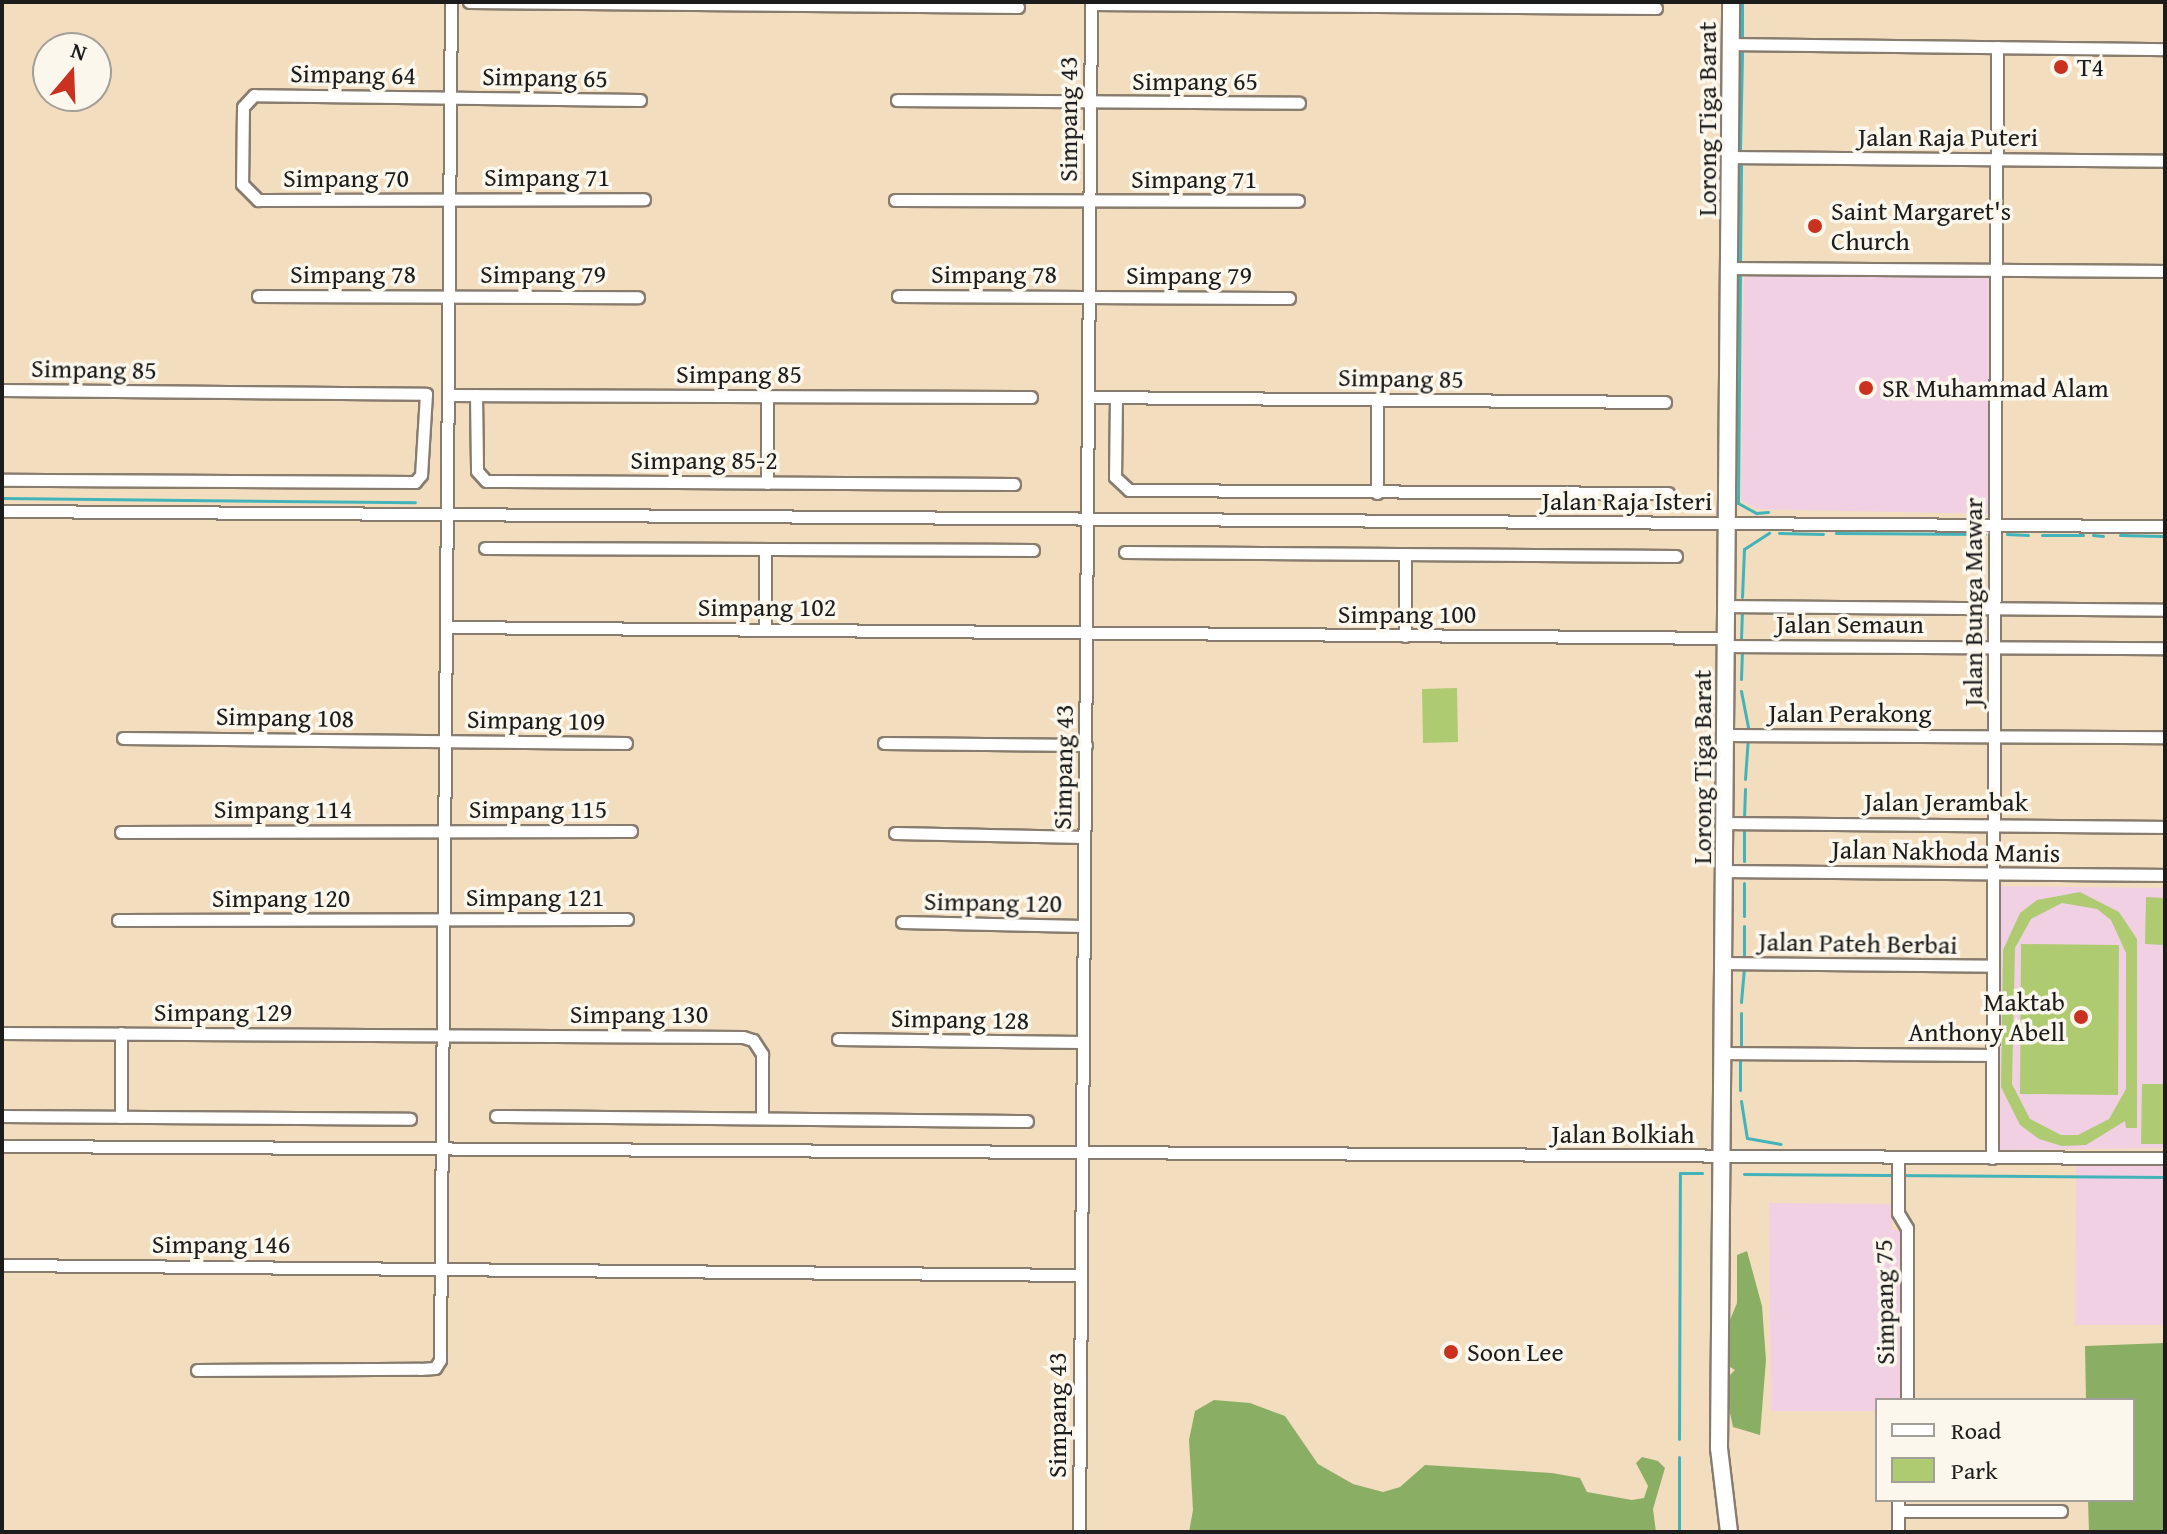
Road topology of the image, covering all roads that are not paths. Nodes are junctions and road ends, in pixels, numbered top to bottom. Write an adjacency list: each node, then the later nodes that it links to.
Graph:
1 (451, 2): 12 (street)
2 (469, 2): 4 (street)
3 (1731, 2): 9 (main road, Lorong Tiga Barat)
4 (742, 3): 7 (street)
5 (1091, 3): 6 (street); 15 (street, Simpang 43)
6 (1378, 4): 8 (street)
7 (1018, 7)
8 (1656, 8)
9 (1732, 44): 10 (street); 17 (main road, Lorong Tiga Barat)
10 (1997, 47): 11 (street); 18 (street, Jalan Bunga Mawar)
11 (2165, 49)
12 (450, 97): 13 (street, Simpang 65); 20 (street, Simpang 64); 21 (street)
13 (640, 100)
14 (897, 100): 15 (street)
15 (1091, 102): 16 (street, Simpang 65); 24 (street, Simpang 43)
16 (1299, 103)
17 (1731, 157): 18 (street, Jalan Raja Puteri); 26 (main road, Lorong Tiga Barat)
18 (1997, 159): 19 (street, Jalan Raja Puteri); 27 (street, Jalan Bunga Mawar)
19 (2165, 161)
20 (246, 191): 21 (street, Simpang 70)
21 (449, 199): 22 (street, Simpang 71); 30 (street)
22 (644, 199)
23 (895, 200): 24 (street)
24 (1090, 201): 25 (street, Simpang 71); 33 (street, Simpang 43)
25 (1298, 201)
26 (1730, 268): 27 (street); 52 (main road, Lorong Tiga Barat)
27 (1996, 269): 28 (street); 53 (street, Jalan Bunga Mawar)
28 (2165, 271)
29 (258, 296): 30 (street, Simpang 78)
30 (449, 296): 32 (street, Simpang 79); 36 (street)
31 (898, 296): 33 (street, Simpang 78)
32 (638, 297)
33 (1089, 297): 34 (street, Simpang 79); 40 (street, Simpang 43)
34 (1289, 298)
35 (2, 390): 44 (street, Simpang 85)
36 (448, 395): 37 (street, Simpang 85); 50 (street)
37 (476, 395): 38 (street, Simpang 85); 45 (street, Simpang 85-2)
38 (767, 396): 39 (street, Simpang 85); 45 (street)
39 (1031, 397)
40 (1089, 397): 41 (street, Simpang 85); 51 (street, Simpang 43)
41 (1116, 397): 42 (street, Simpang 85); 47 (street)
42 (1377, 400): 43 (street, Simpang 85); 47 (street)
43 (1665, 402)
44 (2, 480)
45 (767, 483): 46 (street, Simpang 85-2)
46 (1014, 484)
47 (1377, 493): 48 (street)
48 (1668, 493)
49 (2, 511): 50 (street, Jalan Raja Isteri)
50 (447, 513): 51 (street, Jalan Raja Isteri); 64 (street)
51 (1088, 519): 52 (street, Jalan Raja Isteri); 66 (street, Simpang 43)
52 (1726, 524): 53 (street, Jalan Raja Isteri); 61 (main road, Lorong Tiga Barat)
53 (1995, 525): 54 (street, Jalan Raja Isteri); 62 (street, Jalan Bunga Mawar)
54 (2165, 526)
55 (485, 548): 56 (street)
56 (765, 549): 57 (street); 65 (street)
57 (1033, 550)
58 (1125, 552): 59 (street)
59 (1405, 554): 60 (street); 67 (street)
60 (1676, 556)
61 (1727, 606): 62 (street); 68 (main road, Lorong Tiga Barat)
62 (1995, 609): 63 (street); 69 (street, Jalan Bunga Mawar)
63 (2165, 610)
64 (446, 627): 65 (street, Simpang 102); 75 (street)
65 (765, 629): 66 (street, Simpang 102)
66 (1087, 633): 67 (street, Simpang 100); 78 (street, Simpang 43)
67 (1405, 636): 68 (street, Simpang 100)
68 (1727, 642): 69 (street, Jalan Semaun); 71 (main road, Lorong Tiga Barat)
69 (1994, 646): 70 (street, Jalan Semaun); 72 (street, Jalan Bunga Mawar)
70 (2165, 648)
71 (1726, 735): 72 (street, Jalan Perakong); 79 (main road, Lorong Tiga Barat)
72 (1994, 737): 73 (street, Jalan Perakong); 80 (street, Jalan Bunga Mawar)
73 (2165, 737)
74 (123, 738): 75 (street, Simpang 108)
75 (445, 741): 76 (street, Simpang 109); 82 (street)
76 (626, 743)
77 (884, 743): 78 (street)
78 (1086, 745): 86 (street, Simpang 43)
79 (1726, 823): 80 (street, Jalan Jerambak); 87 (main road, Lorong Tiga Barat)
80 (1993, 825): 81 (street, Jalan Jerambak); 88 (street, Jalan Bunga Mawar)
81 (2165, 827)
82 (445, 831): 83 (street, Simpang 115); 84 (street, Simpang 114); 92 (street)
83 (631, 831)
84 (121, 832)
85 (895, 833): 86 (street)
86 (1084, 837): 94 (street, Simpang 43)
87 (1726, 871): 88 (street, Jalan Nakhoda Manis); 95 (main road, Lorong Tiga Barat)
88 (1994, 874): 89 (street, Jalan Nakhoda Manis); 96 (street, Jalan Bunga Mawar)
89 (2165, 875)
90 (627, 919): 92 (street, Simpang 121)
91 (118, 920): 92 (street, Simpang 120)
92 (444, 920): 99 (street)
93 (902, 922): 94 (street, Simpang 120)
94 (1083, 926): 101 (street, Simpang 43)
95 (1724, 963): 96 (street, Jalan Pateh Berbai); 102 (main road, Lorong Tiga Barat)
96 (1992, 966): 103 (street, Jalan Bunga Mawar)
97 (2, 1033): 98 (street, Simpang 129)
98 (121, 1033): 99 (street, Simpang 129); 106 (street)
99 (443, 1035): 107 (street, Simpang 130); 111 (street)
100 (838, 1039): 101 (street, Simpang 128)
101 (1082, 1042): 112 (street, Simpang 43)
102 (1724, 1053): 103 (street); 113 (main road, Lorong Tiga Barat)
103 (1991, 1055): 114 (street, Jalan Bunga Mawar)
104 (2, 1116): 106 (street)
105 (496, 1116): 107 (street)
106 (121, 1117): 108 (street)
107 (762, 1118): 109 (street)
108 (410, 1119)
109 (1027, 1121)
110 (2, 1146): 111 (street, Jalan Bolkiah)
111 (442, 1149): 112 (street, Jalan Bolkiah); 118 (street)
112 (1081, 1154): 113 (street, Jalan Bolkiah); 119 (street, Simpang 43)
113 (1723, 1157): 116 (street, Jalan Bolkiah); 125 (main road, Lorong Tiga Barat)
114 (1992, 1158): 115 (street, Jalan Bolkiah); 116 (street, Jalan Bolkiah)
115 (2165, 1158)
116 (1898, 1168): 121 (street, Simpang 75)
117 (2, 1265): 118 (street, Simpang 146)
118 (440, 1267): 119 (street, Simpang 146); 120 (street)
119 (1080, 1275): 124 (street, Simpang 43)
120 (197, 1370)
121 (1907, 1398)
122 (1898, 1505): 123 (street); 126 (street)
123 (2061, 1511)
124 (1079, 1532)
125 (1729, 1532)
126 (1898, 1532)

